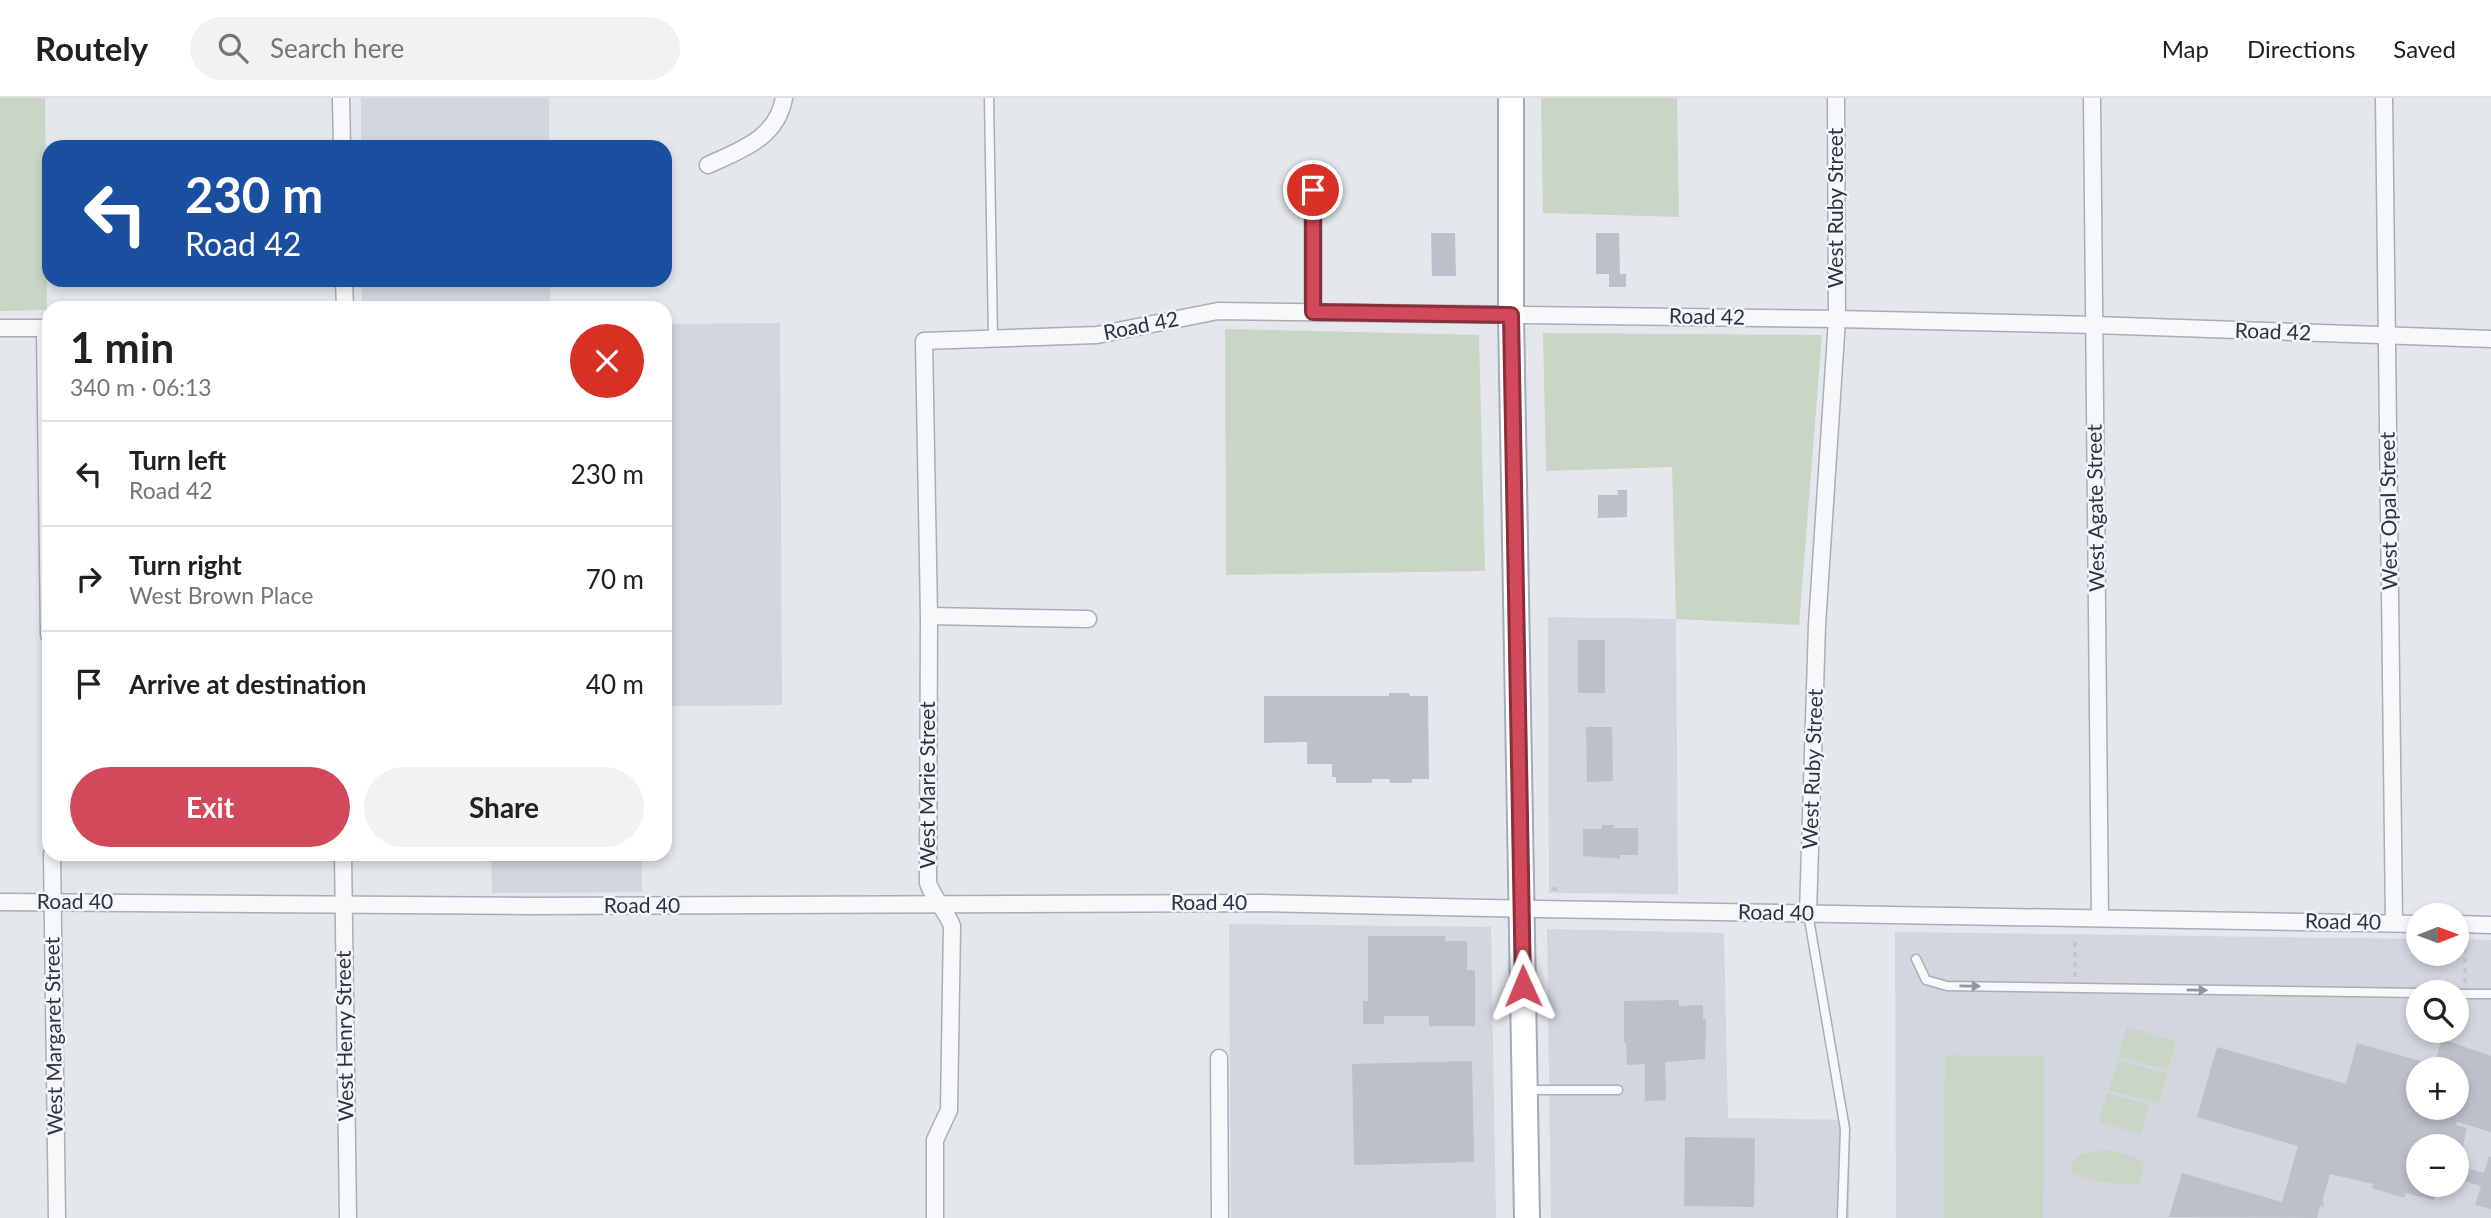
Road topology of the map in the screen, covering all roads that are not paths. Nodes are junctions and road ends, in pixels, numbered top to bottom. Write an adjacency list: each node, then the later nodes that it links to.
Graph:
1 (341, 98): 8 (street)
2 (784, 98): 9 (street)
3 (989, 98): 19 (lane)
4 (1511, 98): 12 (main road)
5 (1836, 98): 13 (street, West Ruby Street)
6 (2092, 98): 14 (street, West Agate Street)
7 (2384, 98): 17 (street, West Opal Street)
8 (342, 140)
9 (708, 165)
10 (1313, 190): 11 (street)
11 (1313, 312): 12 (street, Road 42); 19 (street, Road 42)
12 (1511, 315): 13 (street, Road 42); 29 (main road)
13 (1837, 319): 14 (street, Road 42); 30 (street, West Ruby Street)
14 (2094, 325): 17 (street, Road 42); 31 (street, West Agate Street)
15 (0, 328): 16 (street)
16 (42, 328)
17 (2387, 336): 18 (street, Road 42); 32 (street, West Opal Street)
18 (2491, 338)
19 (993, 339): 20 (street, Road 42)
20 (924, 341): 21 (street, West Marie Street)
21 (929, 616): 22 (street); 27 (street, West Marie Street)
22 (1088, 619)
23 (52, 861): 26 (street, West Margaret Street)
24 (343, 861): 28 (street, West Henry Street)
25 (0, 902): 26 (street, Road 40)
26 (52, 902): 28 (street, Road 40); 43 (street, West Margaret Street)
27 (939, 904): 28 (street, Road 40); 29 (street, Road 40); 45 (street, West Marie Street)
28 (343, 905): 44 (street, West Henry Street)
29 (1522, 908): 30 (street, Road 40); 41 (main road)
30 (1808, 913): 31 (street, Road 40); 48 (lane)
31 (2100, 918): 32 (street, Road 40)
32 (2394, 923): 33 (street, Road 40)
33 (2406, 924)
34 (2469, 924): 35 (street)
35 (2491, 925)
36 (1916, 959): 37 (lane, one-way to 37)
37 (2406, 993)
38 (2469, 994): 39 (lane)
39 (2491, 994)
40 (1219, 1058): 46 (street)
41 (1525, 1090): 42 (lane); 47 (main road)
42 (1618, 1090)
43 (57, 1218)
44 (348, 1218)
45 (935, 1218)
46 (1220, 1218)
47 (1527, 1218)
48 (1842, 1218)

